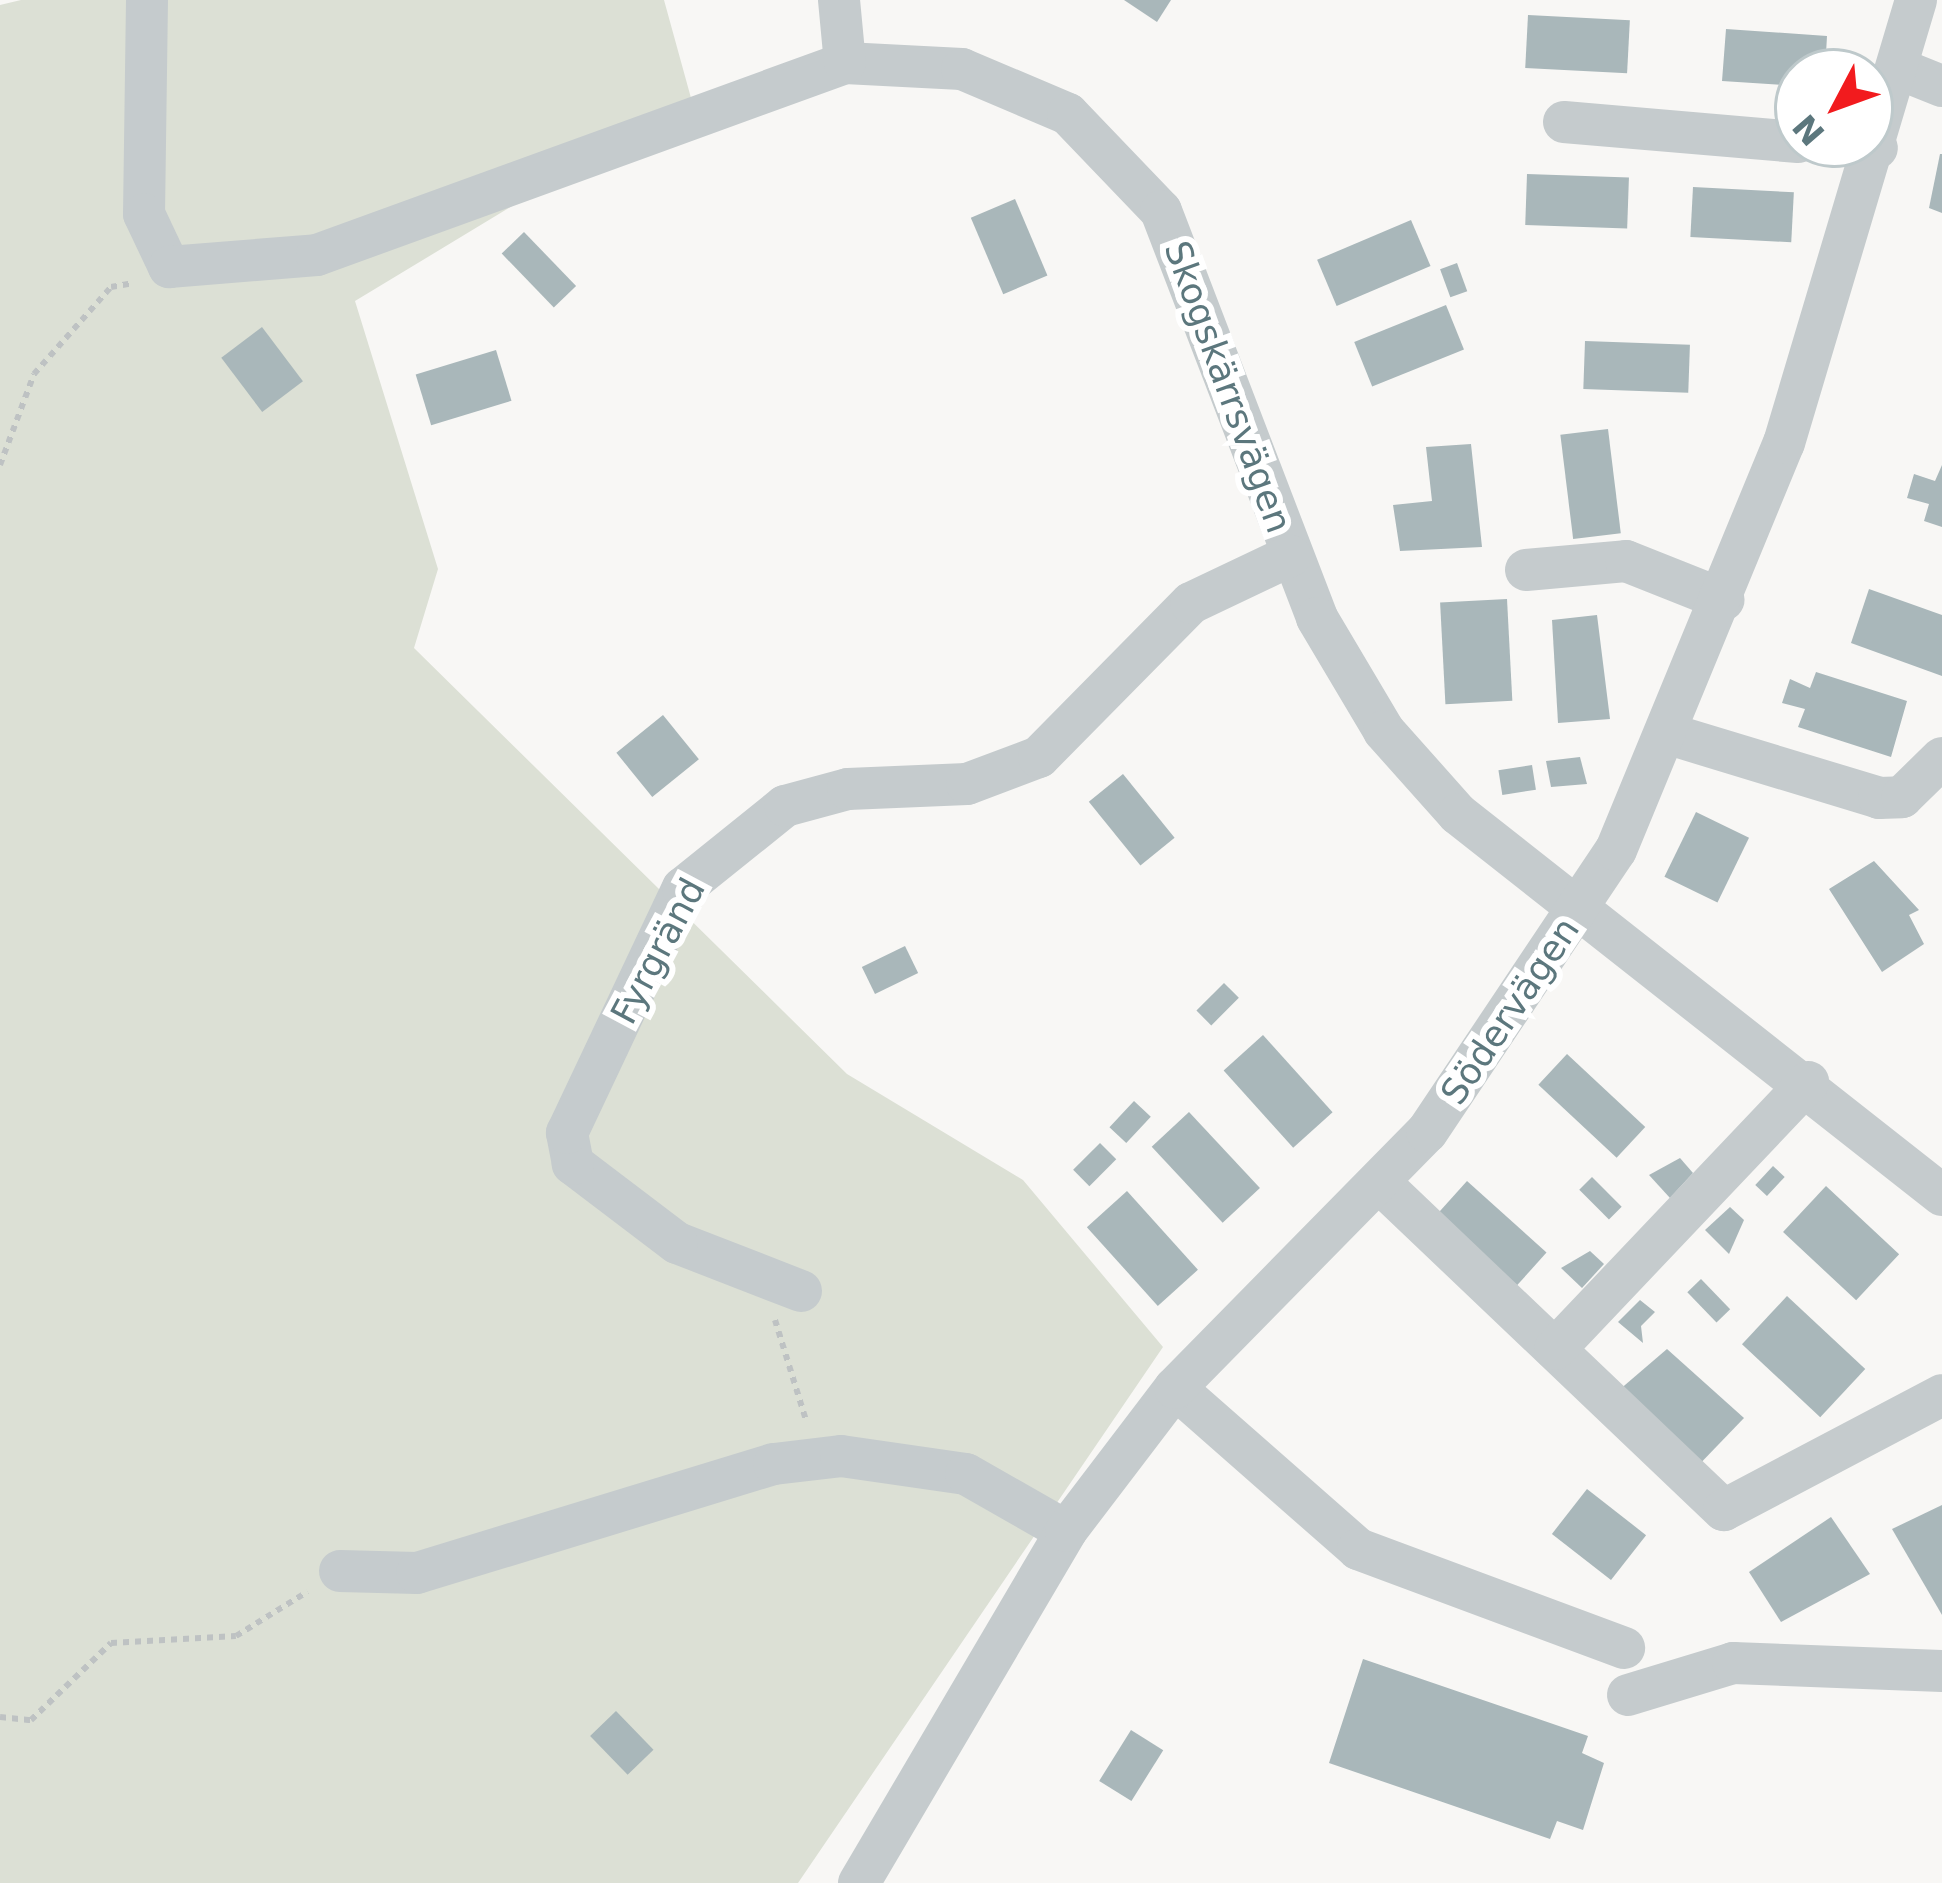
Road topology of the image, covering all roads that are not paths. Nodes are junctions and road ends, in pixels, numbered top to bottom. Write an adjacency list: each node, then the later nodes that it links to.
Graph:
1 (147, 0): 4 (street, Skogskärrsvägen)
2 (839, 0): 4 (street)
3 (1916, 0): 5 (street, Södervägen)
4 (845, 64): 11 (street, Skogskärrsvägen)
5 (1902, 70): 6 (street); 7 (street, Södervägen)
6 (1942, 86)
7 (1894, 95)
8 (1564, 122): 9 (street)
9 (1774, 140)
10 (1870, 168): 13 (street, Södervägen)
11 (1290, 556): 16 (street, Skogskärrsvägen); 20 (street, Fyrgränd)
12 (1526, 570): 13 (street)
13 (1724, 600): 14 (street, Södervägen)
14 (1669, 734): 15 (street); 16 (street, Södervägen)
15 (1942, 758)
16 (1577, 910): 17 (street, Skogskärrsvägen); 19 (street, Södervägen)
17 (1808, 1082): 18 (street, Skogskärrsvägen); 21 (street)
18 (1935, 1169)
19 (1379, 1181): 21 (street); 22 (street, Södervägen)
20 (801, 1291)
21 (1555, 1349): 23 (street)
22 (1175, 1388): 24 (street, Södervägen); 26 (street)
23 (1942, 1395)
24 (1066, 1531): 25 (street); 29 (street, Södervägen)
25 (340, 1571)
26 (1624, 1648)
27 (1942, 1671): 28 (street)
28 (1628, 1696)
29 (859, 1883)

